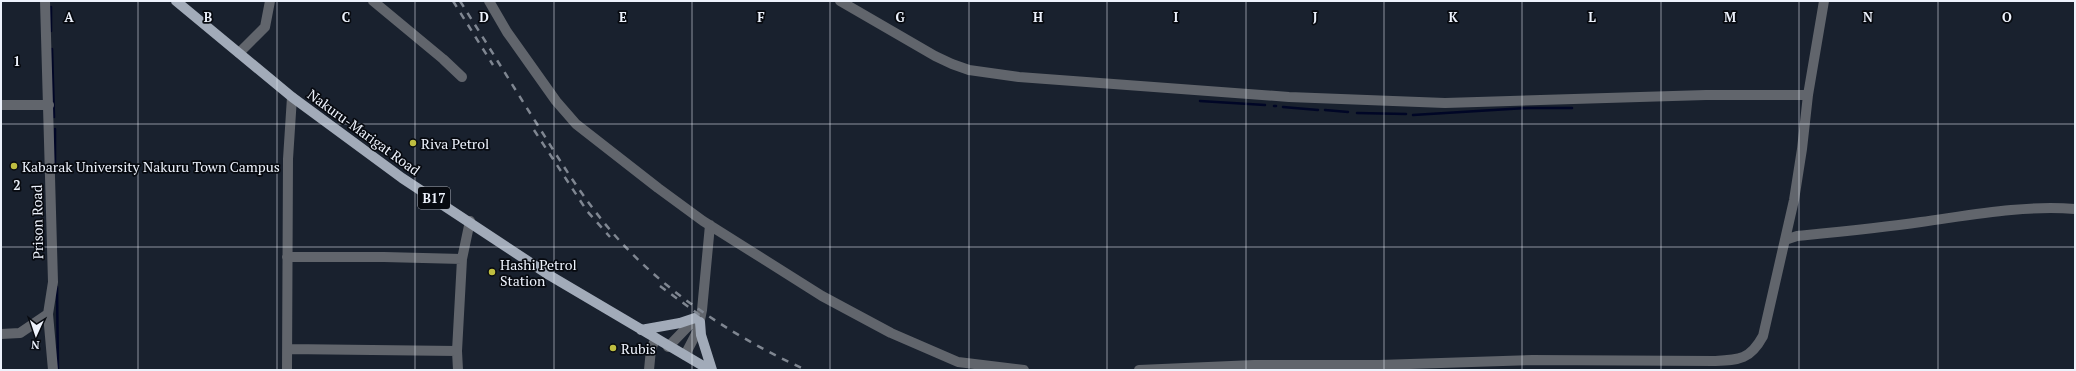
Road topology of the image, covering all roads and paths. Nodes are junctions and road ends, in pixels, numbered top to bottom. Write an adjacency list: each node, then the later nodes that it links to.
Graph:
1 (45, 1): 13 (street, Prison Road)
2 (176, 1): 8 (main road, Nakuru-Marigat Road / B17)
3 (270, 1): 8 (street)
4 (372, 1): 9 (street)
5 (489, 1): 16 (street)
6 (840, 1): 10 (street)
7 (1824, 1): 10 (street)
8 (239, 53): 11 (main road, Nakuru-Marigat Road / B17)
9 (462, 77)
10 (1808, 95): 17 (street)
11 (292, 97): 15 (main road, Nakuru-Marigat Road / B17); 18 (street)
12 (1, 105): 13 (street)
13 (49, 105): 20 (street, Prison Road)
14 (2075, 209): 17 (street)
15 (470, 221): 19 (street); 22 (main road, Nakuru-Marigat Road / B17)
16 (710, 225): 21 (street); 34 (street)
17 (1785, 240): 35 (street)
18 (287, 257): 19 (street); 26 (street)
19 (462, 259): 27 (street)
20 (48, 314): 23 (street); 29 (street, Prison Road)
21 (699, 318): 22 (main road); 25 (street); 28 (street); 33 (main road)
22 (641, 330): 24 (main road, Nakuru-Marigat Road / B17)
23 (1, 334)
24 (656, 338): 25 (main road, Nakuru-Marigat Road / B17); 32 (street)
25 (668, 347): 28 (main road, Nakuru-Marigat Road / B17)
26 (287, 350): 27 (street); 30 (street)
27 (457, 351): 31 (street)
28 (685, 355): 33 (main road, Nakuru-Marigat Road / B17)
29 (53, 370)
30 (287, 370)
31 (458, 370)
32 (649, 370)
33 (711, 370)
34 (1024, 370)
35 (1139, 370)

